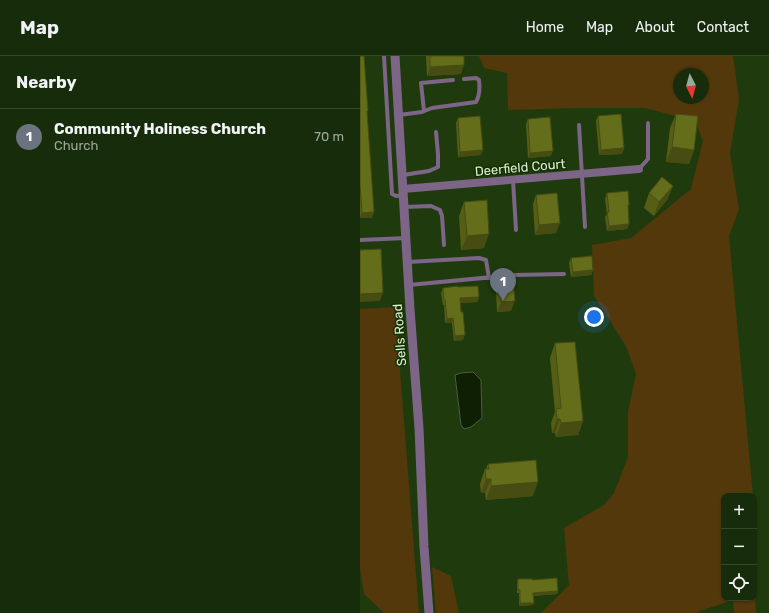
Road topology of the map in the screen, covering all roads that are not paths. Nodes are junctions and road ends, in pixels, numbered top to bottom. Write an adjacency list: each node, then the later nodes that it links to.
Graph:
1 (384, 58): 2 (lane); 6 (lane)
2 (395, 58): 5 (street, Sells Road)
3 (464, 79): 7 (lane)
4 (453, 80): 7 (lane)
5 (398, 94): 6 (lane); 8 (street, Sells Road)
6 (386, 95): 12 (lane)
7 (424, 112): 8 (lane)
8 (399, 115): 11 (street, Sells Road)
9 (648, 123): 16 (lane)
10 (579, 125): 17 (lane)
11 (400, 128): 12 (lane); 14 (street, Sells Road)
12 (388, 129): 15 (lane)
13 (436, 132): 18 (lane)
14 (402, 161): 15 (lane); 18 (street, Sells Road)
15 (390, 163): 20 (lane)
16 (639, 169): 17 (street, Deerfield Court)
17 (582, 174): 19 (street, Deerfield Court); 22 (lane)
18 (403, 175): 20 (street, Sells Road)
19 (513, 180): 20 (street, Deerfield Court); 23 (lane)
20 (404, 192): 21 (street, Sells Road)
21 (404, 207): 24 (street, Sells Road); 26 (lane)
22 (585, 227)
23 (516, 230)
24 (406, 238): 25 (lane); 27 (street, Sells Road)
25 (360, 240)
26 (444, 245)
27 (408, 262): 29 (lane); 30 (street, Sells Road)
28 (564, 274): 29 (lane)
29 (489, 278): 30 (lane)
30 (409, 285): 31 (street, Sells Road)
31 (430, 613)

